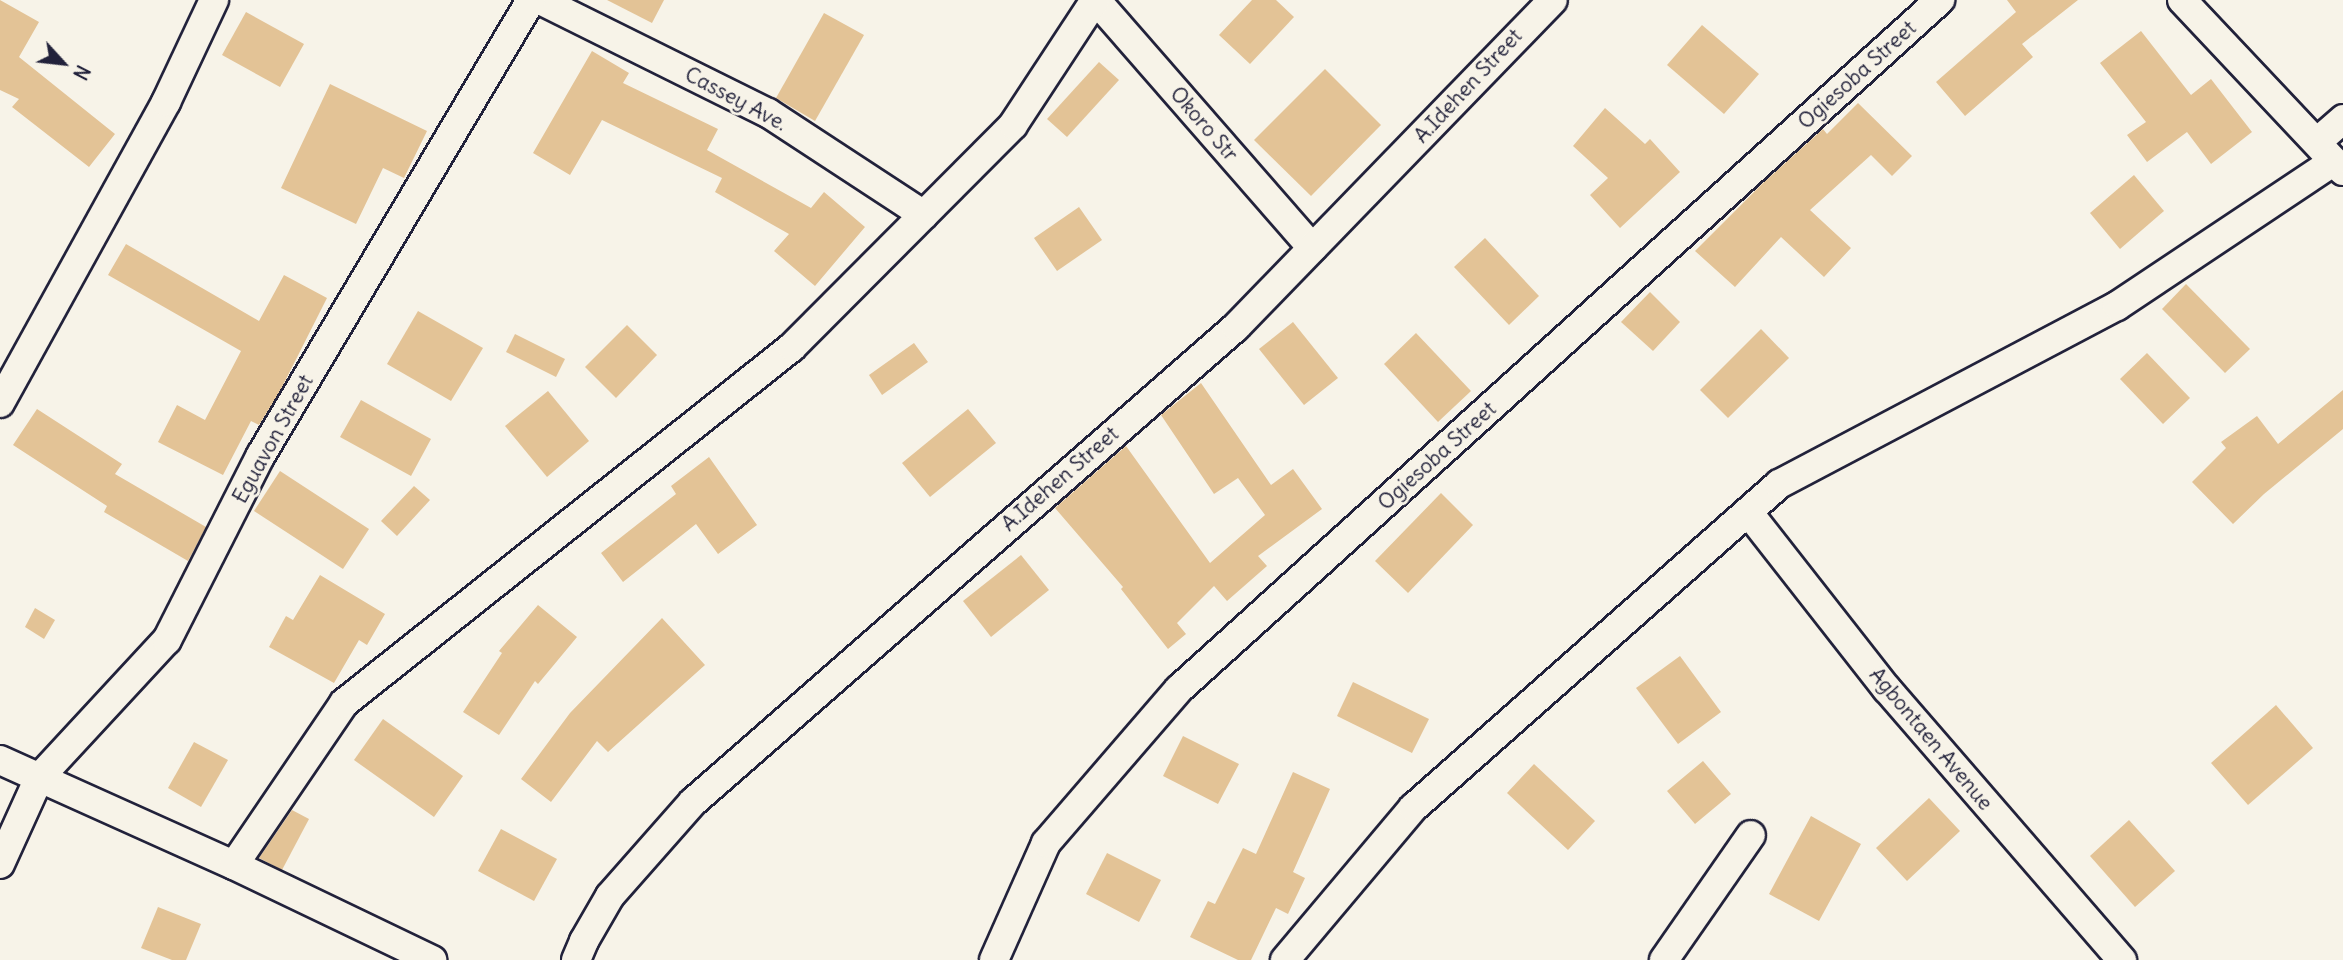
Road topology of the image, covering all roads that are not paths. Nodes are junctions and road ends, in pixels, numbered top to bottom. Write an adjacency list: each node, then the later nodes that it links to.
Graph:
1 (214, 0): 12 (street)
2 (531, 0): 15 (street, Eguavon Street)
3 (540, 0): 10 (street, Cassey Ave.)
4 (1095, 0): 10 (street); 11 (street, Okoro Str)
5 (1553, 0): 11 (street, A.Idehen Street)
6 (1940, 0): 21 (street, Ogiesoba Street)
7 (2182, 0): 9 (street)
8 (2343, 119): 9 (street)
9 (2331, 158): 13 (street)
10 (924, 215): 18 (street)
11 (1312, 248): 20 (street, A.Idehen Street)
12 (0, 403)
13 (1748, 512): 22 (street); 24 (street, Agbontaen Avenue)
14 (0, 760): 15 (street)
15 (38, 778): 17 (street, Eguavon Street); 18 (street)
16 (1751, 835): 23 (street)
17 (0, 864)
18 (234, 865): 19 (street)
19 (432, 960)
20 (576, 960)
21 (994, 960)
22 (1285, 960)
23 (1664, 960)
24 (2122, 960)

